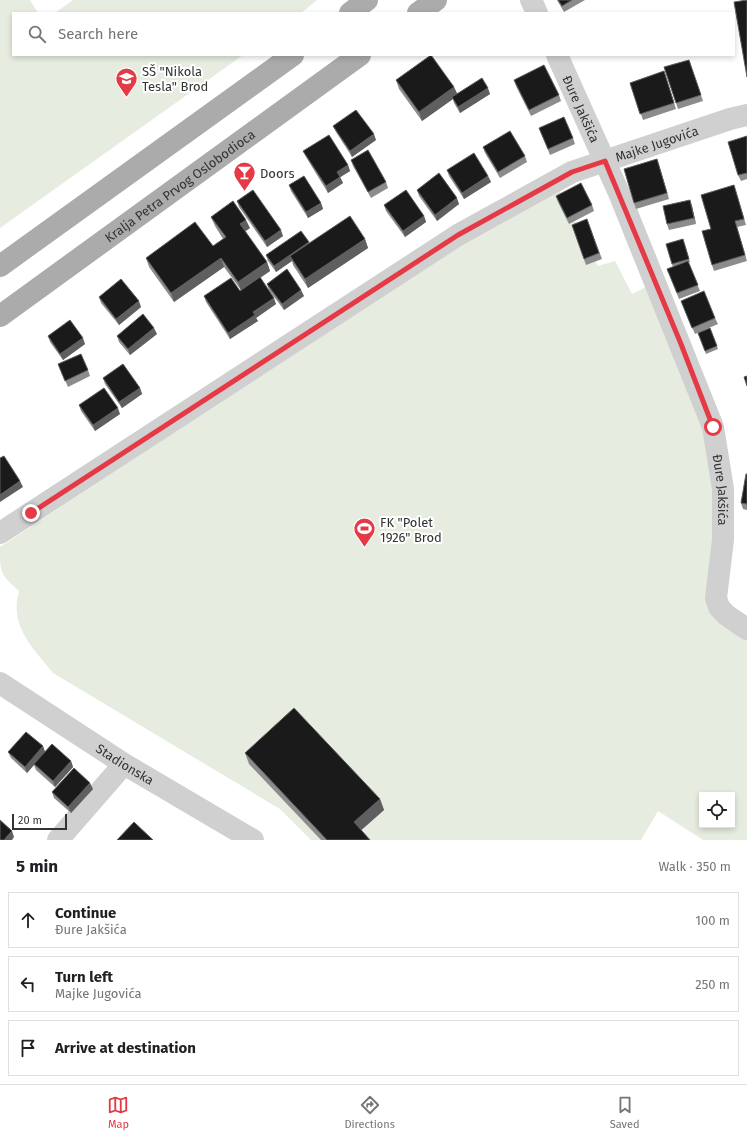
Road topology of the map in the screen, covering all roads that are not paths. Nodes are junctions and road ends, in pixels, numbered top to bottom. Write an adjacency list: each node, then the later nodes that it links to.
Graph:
1 (367, 0): 4 (main road)
2 (436, 0): 5 (main road)
3 (531, 0): 6 (street)
4 (351, 12)
5 (419, 12)
6 (537, 12)
7 (292, 56): 12 (main road)
8 (359, 56): 13 (main road, Kralja Petra Prvog Oslobodioca)
9 (557, 56): 11 (street, Đure Jakšića)
10 (747, 115): 11 (street, Majke Jugovića)
11 (605, 161): 14 (street, Majke Jugovića); 15 (street, Đure Jakšića)
12 (0, 266)
13 (0, 316)
14 (0, 533)
15 (747, 629)
16 (0, 683): 17 (street, Stadionska)
17 (124, 764): 18 (street); 19 (street, Stadionska)
18 (58, 840)
19 (253, 840)

